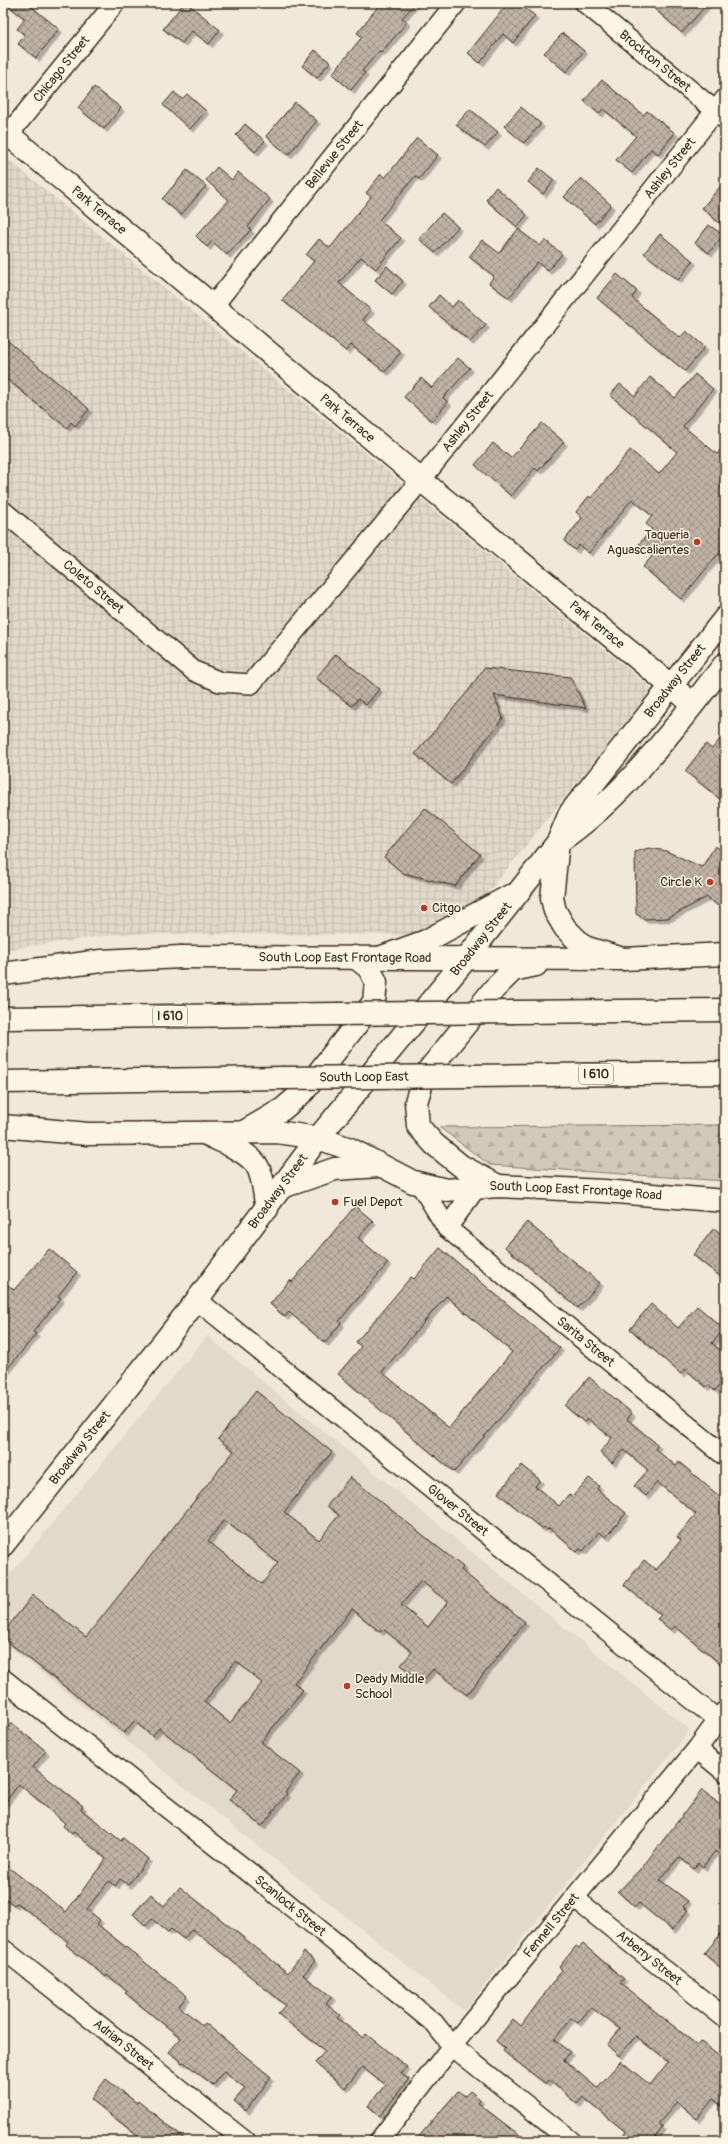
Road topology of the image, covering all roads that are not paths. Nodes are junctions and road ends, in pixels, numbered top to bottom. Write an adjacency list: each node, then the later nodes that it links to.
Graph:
1 (115, 3): 5 (street, Chicago Street)
2 (456, 3): 6 (street, Bellevue Street)
3 (585, 3): 4 (street, Brockton Street)
4 (722, 110): 7 (street, Ashley Street)
5 (6, 132): 6 (main road, Park Terrace)
6 (213, 306): 7 (main road, Park Terrace)
7 (421, 480): 10 (street, Ashley Street); 12 (main road, Park Terrace)
8 (3, 511): 10 (street, Coleto Street)
9 (725, 618): 12 (main road, Broadway Street)
10 (184, 663)
11 (725, 664): 13 (main road, Broadway Street)
12 (671, 685): 13 (main road, Park Terrace); 14 (main road, Broadway Street)
13 (693, 704): 14 (main road, Broadway Street)
14 (558, 842): 15 (main road, Broadway Street); 21 (main road)
15 (520, 890): 18 (main road); 19 (main road, Broadway Street)
16 (725, 954): 21 (main road, South Loop East Frontage Road)
17 (355, 957): 18 (main road, South Loop East Frontage Road); 22 (main road, South Loop East Frontage Road); 29 (main road)
18 (380, 958): 19 (main road, South Loop East Frontage Road)
19 (465, 960): 20 (main road, South Loop East Frontage Road); 30 (main road, Broadway Street)
20 (556, 960): 21 (main road, South Loop East Frontage Road); 33 (main road)
21 (623, 960)
22 (3, 974)
23 (725, 1010): 24 (main road, I 610, bridge)
24 (3, 1018)
25 (725, 1073): 26 (main road, South Loop East / I 610, bridge)
26 (3, 1082)
27 (3, 1126): 28 (main road, South Loop East Frontage Road)
28 (204, 1133): 29 (main road, South Loop East Frontage Road); 37 (main road)
29 (242, 1133): 30 (main road, South Loop East Frontage Road)
30 (318, 1138): 31 (main road, South Loop East Frontage Road); 34 (main road, Broadway Street)
31 (379, 1166): 32 (main road, South Loop East Frontage Road); 34 (main road)
32 (420, 1184): 35 (main road, South Loop East Frontage Road); 38 (street, Sarita Street)
33 (498, 1186): 35 (main road, South Loop East Frontage Road); 36 (main road, South Loop East Frontage Road)
34 (282, 1187): 37 (main road, Broadway Street)
35 (476, 1188): 38 (street)
36 (725, 1201)
37 (267, 1209): 39 (main road, Broadway Street)
38 (448, 1228): 40 (street, Sarita Street)
39 (197, 1300): 41 (main road, Broadway Street); 43 (street, Glover Street)
40 (725, 1456)
41 (3, 1545)
42 (3, 1679): 49 (street, Scanlock Street)
43 (722, 1716): 44 (street, Fennell Street)
44 (697, 1749): 45 (street); 46 (street, Fennell Street)
45 (725, 1772)
46 (574, 1898): 48 (street, Arberry Street); 49 (street, Fennell Street)
47 (3, 1949): 50 (street, Adrian Street)
48 (725, 2018)
49 (452, 2046): 51 (street, Fennell Street); 52 (street, Scanlock Street)
50 (245, 2141)
51 (379, 2141)
52 (571, 2141)

